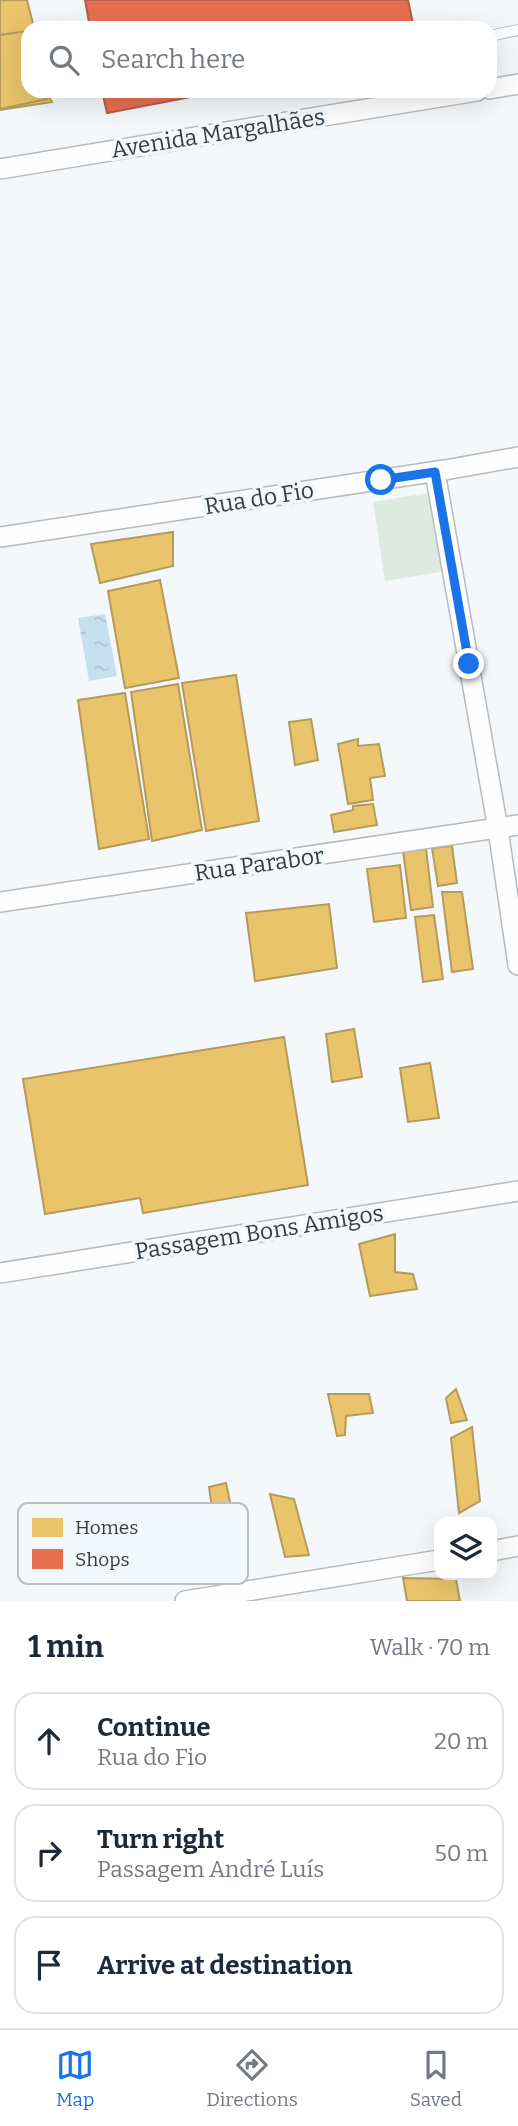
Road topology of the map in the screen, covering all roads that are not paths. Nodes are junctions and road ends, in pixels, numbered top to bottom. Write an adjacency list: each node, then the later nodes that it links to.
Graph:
1 (518, 30): 2 (lane)
2 (497, 34)
3 (518, 84): 4 (street)
4 (497, 88)
5 (434, 98): 6 (street, Avenida Margalhães)
6 (0, 169)
7 (518, 457): 8 (street, Rua do Fio)
8 (435, 472): 9 (street, Rua do Fio); 11 (street)
9 (0, 537)
10 (518, 825): 11 (street, Rua Parabor)
11 (498, 829): 12 (street, Rua Parabor); 13 (street)
12 (0, 902)
13 (518, 965)
14 (518, 1191): 15 (street, Passagem Bons Amigos)
15 (0, 1273)
16 (518, 1546): 17 (street)
17 (497, 1550)
18 (434, 1561): 19 (street)
19 (198, 1600)

